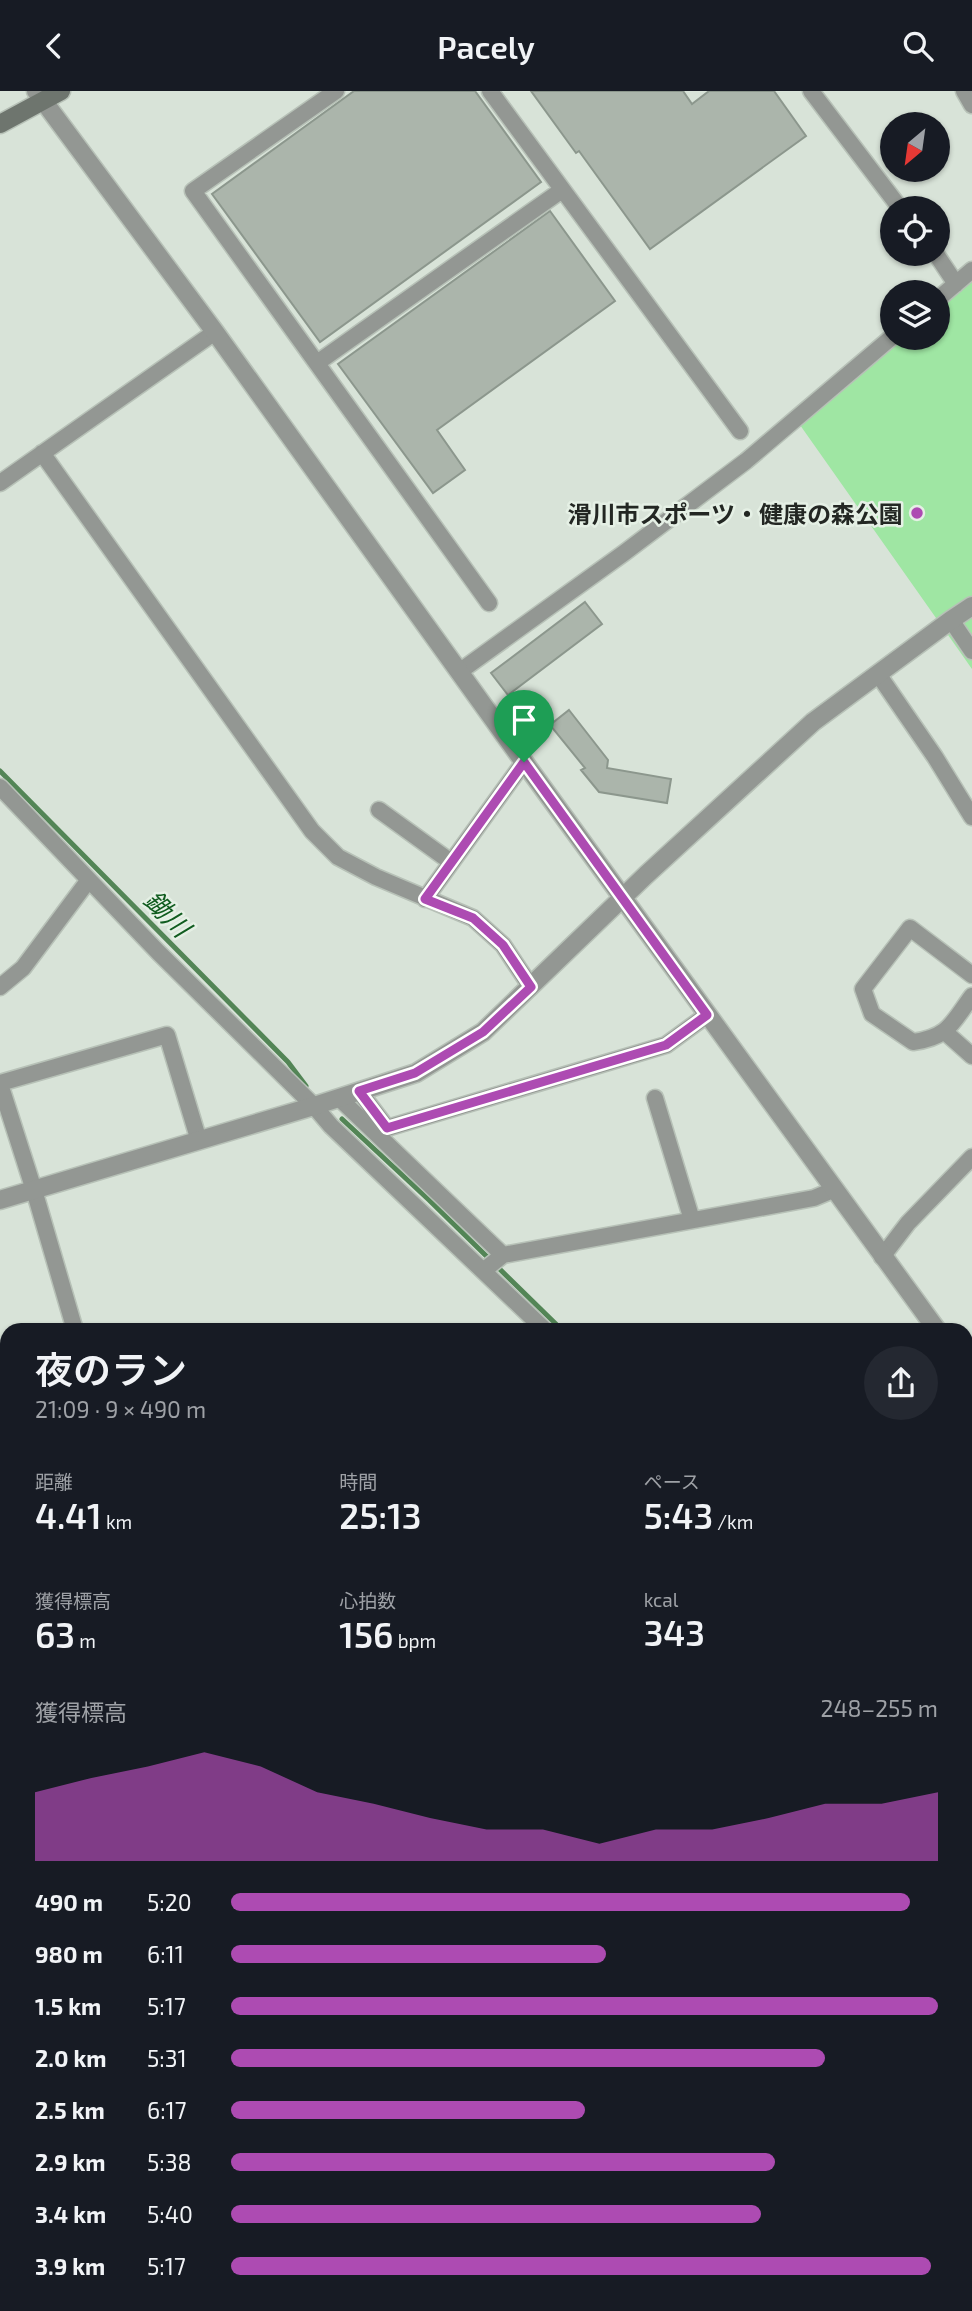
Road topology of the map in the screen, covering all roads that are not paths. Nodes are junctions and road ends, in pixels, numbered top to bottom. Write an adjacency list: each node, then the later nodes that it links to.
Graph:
1 (61, 91): 6 (main road)
2 (336, 91): 17 (street)
3 (491, 91): 9 (street)
4 (811, 91): 10 (street)
5 (964, 91): 7 (street)
6 (40, 96): 8 (main road); 15 (street)
7 (972, 105)
8 (0, 124)
9 (562, 190): 17 (street); 18 (street)
10 (891, 196)
11 (944, 266): 13 (street)
12 (972, 270): 13 (street)
13 (956, 283): 14 (street)
14 (950, 288)
15 (215, 332): 19 (street); 25 (street)
16 (880, 347): 25 (street)
17 (317, 363): 21 (street)
18 (740, 432)
19 (42, 453): 20 (street); 34 (street)
20 (0, 483)
21 (489, 603)
22 (972, 606): 23 (street)
23 (951, 619): 24 (street); 26 (street)
24 (972, 651)
25 (458, 671): 27 (street)
26 (878, 674): 30 (street); 33 (street)
27 (524, 762): 31 (street); 33 (street)
28 (0, 787): 32 (street)
29 (379, 810): 31 (street)
30 (972, 817)
31 (451, 862): 34 (street)
32 (88, 881): 36 (street); 46 (street)
33 (622, 898): 37 (street); 39 (street)
34 (425, 899): 37 (street)
35 (972, 975): 40 (street)
36 (0, 987)
37 (531, 987): 43 (street)
38 (972, 996): 40 (street)
39 (707, 1015): 43 (street); 50 (street)
40 (945, 1032): 41 (street)
41 (972, 1056)
42 (0, 1084): 47 (street); 49 (street)
43 (359, 1091): 44 (street)
44 (340, 1098): 46 (street); 54 (street)
45 (655, 1098): 52 (street)
46 (314, 1107): 47 (street); 54 (street)
47 (199, 1141): 49 (street)
48 (972, 1157): 53 (street)
49 (34, 1190): 51 (street); 55 (street)
50 (833, 1190): 52 (street); 53 (street)
51 (0, 1200)
52 (692, 1220): 54 (street)
53 (882, 1257): 57 (street)
54 (493, 1264): 56 (street)
55 (73, 1323)
56 (539, 1323)
57 (932, 1323)

